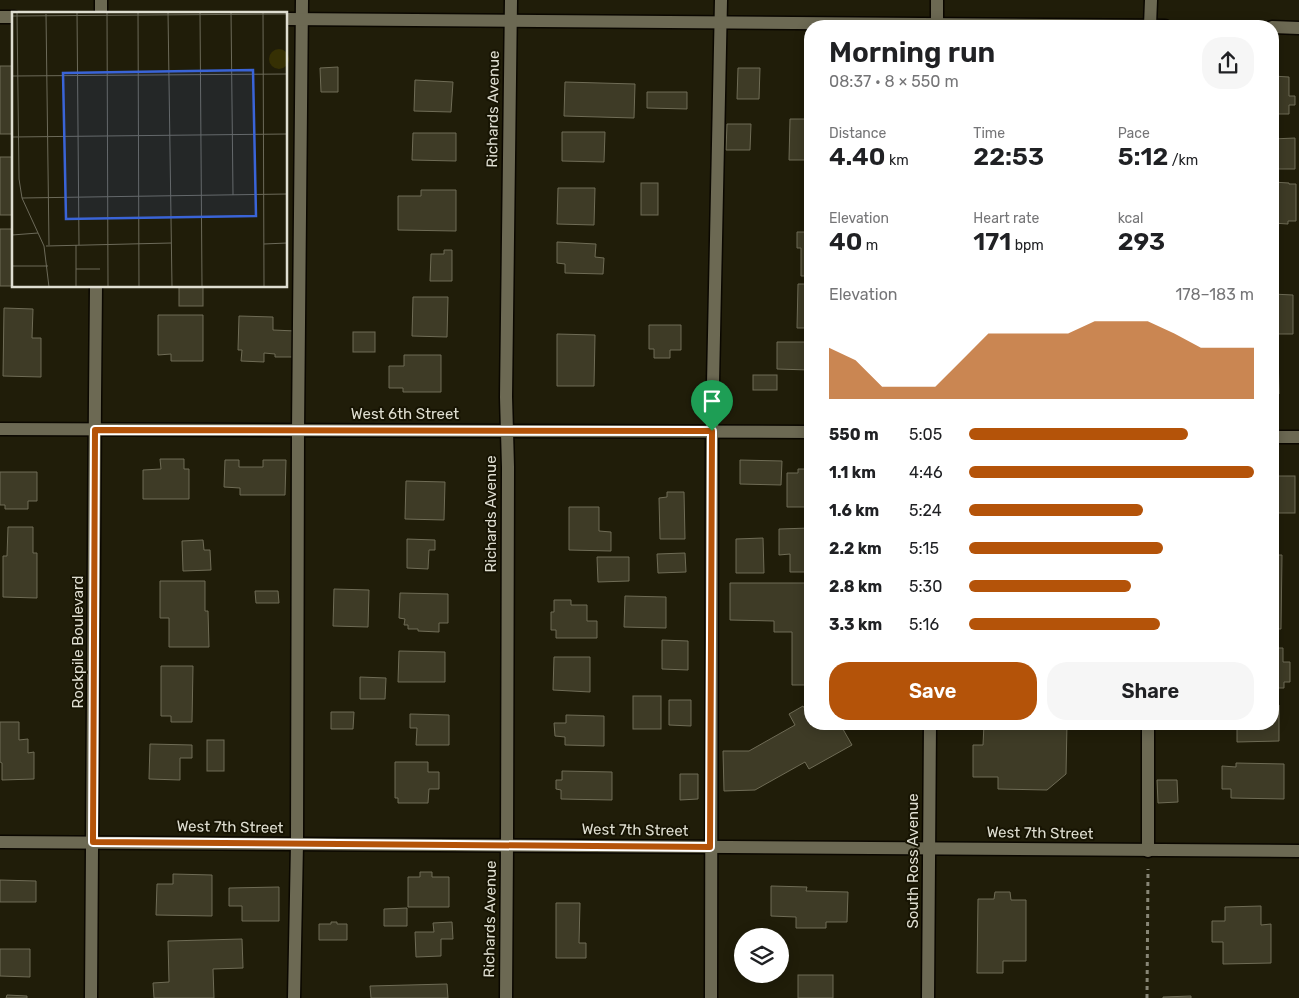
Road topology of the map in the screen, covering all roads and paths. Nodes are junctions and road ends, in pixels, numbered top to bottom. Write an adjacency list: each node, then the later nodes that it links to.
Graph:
1 (302, 0): 7 (street)
2 (511, 0): 10 (street, Richards Avenue)
3 (721, 0): 11 (street)
4 (937, 0): 8 (street)
5 (1151, 0): 9 (street)
6 (288, 19): 7 (street)
7 (302, 19): 10 (street); 18 (street)
8 (937, 20)
9 (1150, 20)
10 (510, 21): 11 (street); 19 (street, Richards Avenue)
11 (721, 23): 12 (street); 20 (street)
12 (804, 24)
13 (1279, 27): 14 (street)
14 (1299, 28)
15 (96, 288): 17 (street, Rockpile Boulevard)
16 (0, 429): 17 (street, West 6th Street)
17 (95, 430): 18 (street, West 6th Street); 27 (street, Rockpile Boulevard)
18 (298, 430): 19 (street, West 6th Street); 28 (street)
19 (506, 431): 20 (street, West 6th Street); 29 (street, Richards Avenue)
20 (712, 431): 21 (street, West 6th Street); 30 (street)
21 (804, 432)
22 (1279, 436): 23 (street)
23 (1299, 437)
24 (930, 730): 31 (street, South Ross Avenue)
25 (1148, 730): 32 (street)
26 (0, 842): 27 (street, West 7th Street)
27 (93, 842): 28 (street, West 7th Street); 34 (street, Rockpile Boulevard)
28 (297, 844): 29 (street, West 7th Street); 35 (street)
29 (507, 845): 30 (street, West 7th Street); 36 (street, Richards Avenue)
30 (710, 847): 31 (street, West 7th Street); 37 (street)
31 (929, 849): 32 (street, West 7th Street); 38 (street, South Ross Avenue)
32 (1148, 851): 33 (street, West 7th Street); 39 (path)
33 (1299, 851)
34 (92, 998)
35 (294, 998)
36 (506, 998)
37 (711, 998)
38 (928, 998)
39 (1147, 998)

